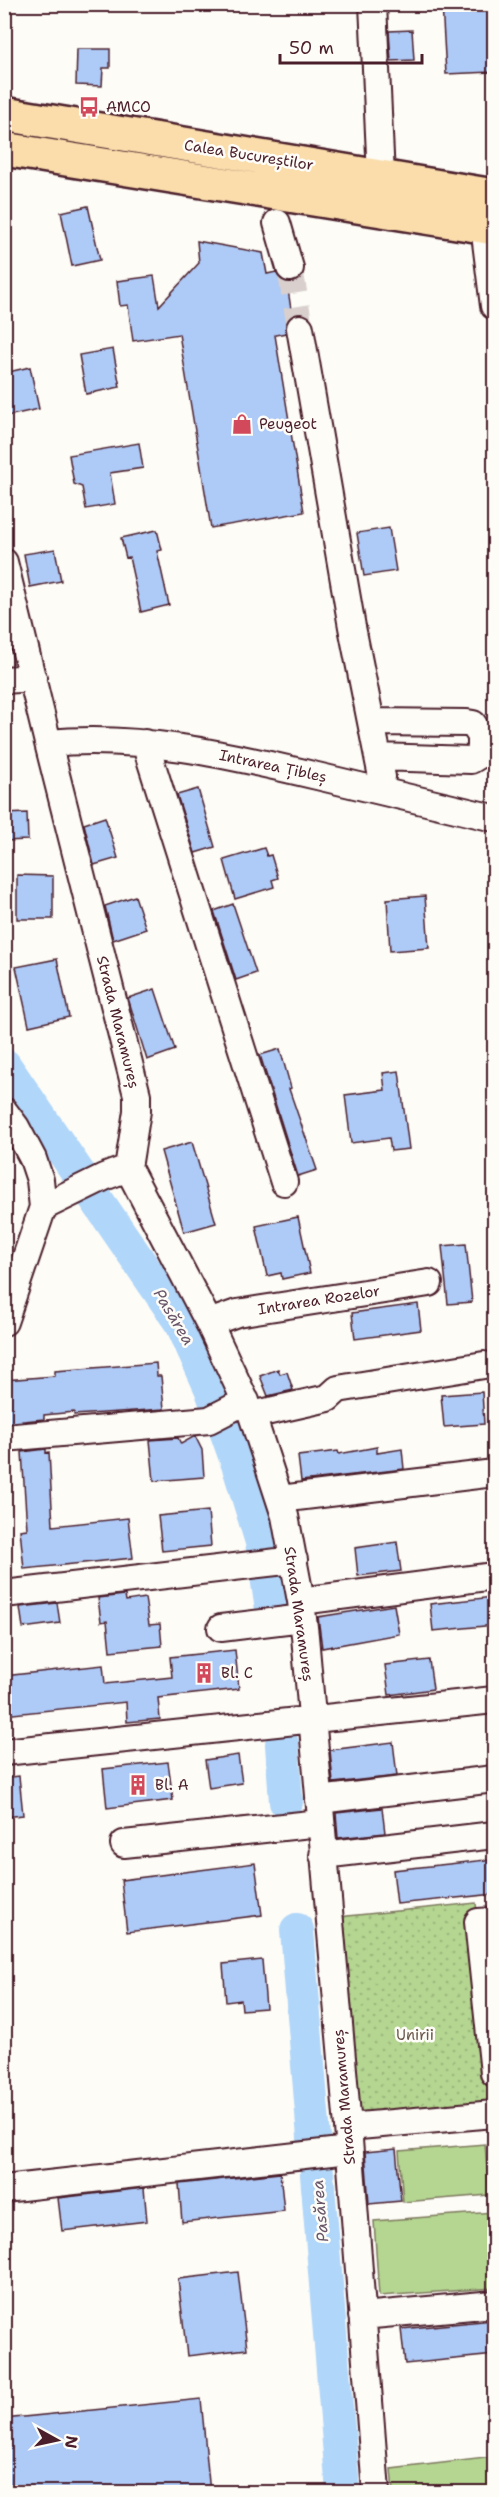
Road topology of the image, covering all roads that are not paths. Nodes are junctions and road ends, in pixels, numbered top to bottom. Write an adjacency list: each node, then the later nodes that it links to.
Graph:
1 (373, 4): 4 (street)
2 (4, 114): 4 (highway, Calea Bucureștilor)
3 (4, 149): 7 (highway)
4 (381, 177): 5 (highway, Calea Bucureștilor)
5 (495, 196)
6 (277, 223): 8 (street)
7 (489, 227): 9 (street)
8 (290, 268)
9 (495, 306)
10 (300, 328): 14 (street)
11 (4, 562): 12 (street, Strada Maramureș)
12 (33, 678): 13 (street); 15 (street, Strada Maramureș)
13 (4, 680)
14 (372, 722): 14 (street)
15 (48, 743): 16 (street, Intrarea Țibleș); 19 (street, Strada Maramureș)
16 (145, 743): 17 (street, Intrarea Țibleș); 20 (street)
17 (495, 818)
18 (4, 1111): 21 (street)
19 (128, 1168): 21 (street); 24 (street, Strada Maramureș)
20 (284, 1182)
21 (44, 1207): 23 (street)
22 (429, 1283): 24 (street, Intrarea Rozelor)
23 (4, 1322)
24 (209, 1323): 26 (street, Strada Maramureș)
25 (483, 1365): 26 (street)
26 (249, 1408): 27 (street); 29 (street, Strada Maramureș)
27 (4, 1438)
28 (495, 1473): 29 (street)
29 (280, 1510): 30 (street, Strada Maramureș)
30 (286, 1560): 32 (street); 33 (street, Strada Maramureș)
31 (495, 1576): 33 (street)
32 (4, 1593)
33 (297, 1613): 34 (street); 36 (street, Strada Maramureș)
34 (221, 1628)
35 (495, 1700): 36 (street)
36 (303, 1721): 37 (street); 39 (street, Strada Maramureș)
37 (4, 1752)
38 (495, 1779): 39 (street)
39 (320, 1812): 41 (street); 42 (street, Strada Maramureș)
40 (495, 1835): 42 (street)
41 (124, 1844)
42 (323, 1855): 46 (street, Strada Maramureș)
43 (495, 1920): 44 (street)
44 (495, 2073)
45 (495, 2114): 46 (street)
46 (348, 2142): 47 (street); 49 (street, Strada Maramureș)
47 (4, 2189)
48 (495, 2304): 49 (street)
49 (362, 2316): 50 (street, Strada Maramureș)
50 (376, 2493)

